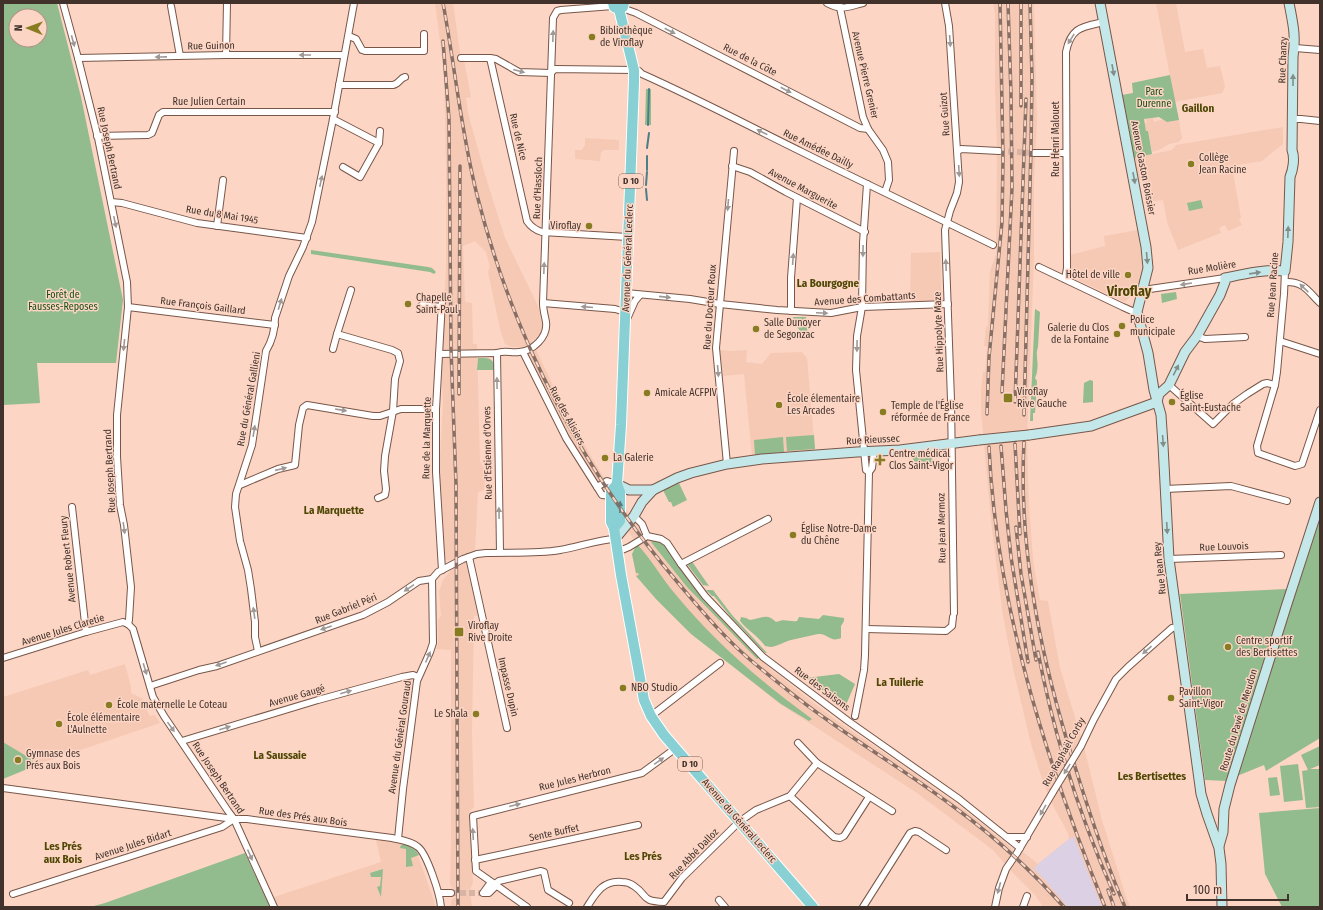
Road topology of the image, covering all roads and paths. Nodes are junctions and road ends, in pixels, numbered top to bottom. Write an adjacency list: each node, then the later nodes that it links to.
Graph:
1 (63, 3): 20 (street, Rue Joseph Bertrand, one-way to 20)
2 (227, 3): 19 (street)
3 (354, 3): 14 (street, Rue du Général Gallieni)
4 (827, 3): 11 (street)
5 (863, 3): 11 (street)
6 (945, 3): 36 (street, Rue Guizot, one-way to 36)
7 (1100, 3): 12 (street, Avenue Gaston Boissier)
8 (1289, 3): 15 (street, Rue Chanzy)
9 (172, 6): 18 (street)
10 (618, 6): 23 (main road, Avenue du Général Leclerc / D 10); 24 (street, Rue d'Hassloch, one-way to 10); 31 (street, Rue de la Côte, one-way to 31)
11 (840, 6): 31 (street, Avenue Pierre Grenier)
12 (1104, 22): 39 (street, Rue Henri Malouet, one-way to 39); 60 (street, Avenue Gaston Boissier, one-way to 60)
13 (424, 34): 14 (street)
14 (348, 36): 17 (street, Rue du Général Gallieni)
15 (1294, 48): 16 (street); 29 (street, Rue Chanzy, one-way to 15)
16 (1320, 50)
17 (344, 55): 19 (street, Rue Guinon, one-way to 19); 26 (street, Rue du Général Gallieni)
18 (180, 56): 19 (street, Rue Guinon); 20 (street, Rue Guinon, one-way to 20)
19 (226, 56)
20 (78, 58): 33 (street, Rue Joseph Bertrand)
21 (461, 58): 22 (street)
22 (490, 58): 24 (street, one-way to 24); 49 (street, Rue de Nice)
23 (634, 70): 24 (street); 43 (street, Rue Amédée Dailly, one-way to 23); 51 (main road, Avenue du Général Leclerc / D 10)
24 (552, 73): 49 (street, Rue d'Hassloch)
25 (405, 77): 26 (street)
26 (339, 85): 27 (street, Rue du Général Gallieni)
27 (335, 112): 28 (street, Rue du Général Gallieni); 33 (street, Rue Julien Certain)
28 (333, 119): 34 (street); 52 (street, Rue du Général Gallieni, one-way to 28)
29 (1293, 119): 30 (street); 55 (street, Rue Jean Racine, one-way to 29)
30 (1320, 122)
31 (868, 129): 44 (street, Avenue Pierre Grenier)
32 (380, 131): 34 (street)
33 (97, 136): 46 (street, Rue Joseph Bertrand)
34 (379, 143): 40 (street)
35 (734, 151): 41 (street, Rue du Docteur Roux)
36 (958, 151): 37 (street); 47 (street, Rue Guizot, one-way to 47)
37 (999, 151)
38 (1034, 153): 39 (street)
39 (1066, 154): 57 (street, Rue Henri Malouet)
40 (343, 166)
41 (732, 166): 45 (street, Avenue Marguerite); 65 (street, Rue du Docteur Roux, one-way to 65)
42 (223, 180): 48 (street)
43 (867, 184): 44 (street, Rue Amédée Dailly); 50 (street)
44 (885, 192): 47 (street, Rue Amédée Dailly)
45 (798, 198): 50 (street, Avenue Marguerite); 71 (street, one-way to 45)
46 (111, 202): 48 (street, Rue du 8 Mai 1945); 68 (street, Rue Joseph Bertrand, one-way to 68)
47 (947, 222): 53 (street, Rue Amédée Dailly); 66 (street, Rue Hippolyte Maze, one-way to 47)
48 (217, 226): 52 (street, Rue du 8 Mai 1945)
49 (546, 232): 51 (street); 63 (street, Rue d'Hassloch, one-way to 49)
50 (865, 232): 69 (street, one-way to 69)
51 (628, 237): 61 (main road, Avenue du Général Leclerc / D 10)
52 (306, 238): 74 (street, Rue du Général Gallieni, one-way to 52)
53 (993, 245)
54 (1039, 267): 57 (street)
55 (1285, 271): 56 (street, Rue Molière, one-way to 55); 58 (street, Rue Jean Racine)
56 (1224, 278): 60 (street, Rue Molière, one-way to 60); 76 (street)
57 (1065, 279): 72 (street)
58 (1285, 282): 64 (street, one-way to 58); 78 (street, Rue Jean Racine)
59 (351, 290): 75 (street)
60 (1142, 290): 72 (street, Avenue Gaston Boissier)
61 (626, 293): 62 (street, Avenue des Combattants); 70 (main road, Avenue du Général Leclerc / D 10)
62 (640, 295): 65 (street, Avenue des Combattants, one-way to 65); 73 (street)
63 (543, 303): 70 (street, one-way to 63); 80 (street)
64 (1320, 303)
65 (720, 304): 71 (street, Avenue des Combattants); 93 (street, Rue du Docteur Roux, one-way to 93)
66 (948, 304): 69 (street, Avenue des Combattants); 90 (street, Rue Hippolyte Maze)
67 (422, 305): 82 (street, Rue de la Marquette)
68 (128, 307): 74 (street, Rue François Gaillard); 118 (street, Rue Joseph Bertrand, one-way to 118)
69 (862, 307): 71 (street, Avenue des Combattants, one-way to 69); 92 (street, one-way to 92)
70 (626, 312): 73 (main road, Avenue du Général Leclerc / D 10)
71 (791, 312)
72 (1138, 316): 86 (street, Rue Jean Rey)
73 (625, 322): 95 (main road, Avenue du Général Leclerc / D 10)
74 (275, 325): 96 (street, Rue du Général Gallieni, one-way to 74)
75 (337, 334): 79 (street); 89 (street)
76 (1197, 336): 77 (street); 84 (street, one-way to 76)
77 (1245, 337)
78 (1280, 341): 83 (street); 85 (street, Rue Jean Racine)
79 (333, 349)
80 (523, 352): 81 (street); 97 (street, Rue des Alisiers)
81 (497, 353): 82 (street); 110 (street, Rue d'Estienne d'Orves, one-way to 81)
82 (439, 354): 87 (street, Rue de la Marquette)
83 (1320, 354)
84 (1169, 385): 85 (street); 86 (street)
85 (1275, 385): 88 (street, Rue Jean Racine)
86 (1156, 399): 90 (street, Rue Rieussec, bridge); 98 (street, Rue Jean Rey, one-way to 98)
87 (436, 409): 89 (street); 116 (street, Rue de la Marquette)
88 (1320, 410)
89 (393, 411): 96 (street, one-way to 89); 101 (street)
90 (951, 443): 91 (street, Rue Rieussec); 120 (street, Rue Jean Mermoz)
91 (874, 451): 92 (street, Rue Rieussec); 94 (street)
92 (864, 452): 93 (street, Rue Rieussec); 94 (street)
93 (727, 464): 99 (street, Rue Rieussec)
94 (869, 472): 120 (street)
95 (617, 484): 97 (street); 99 (street); 100 (main road, Avenue du Général Leclerc / D 10); 107 (main road, Avenue du Général Leclerc / D 10, one-way to 95)
96 (240, 485): 122 (street, Rue du Général Gallieni, one-way to 96)
97 (597, 487): 100 (street, Rue des Alisiers)
98 (1165, 489): 102 (street); 114 (street, Rue Jean Rey, one-way to 114)
99 (654, 490): 105 (street, Rue Rieussec)
100 (611, 496): 107 (main road, Avenue du Général Leclerc / D 10)
101 (378, 498)
102 (1287, 501)
103 (1320, 502): 137 (street, Route du Pavé de Meudon)
104 (72, 507): 121 (street, Avenue Robert Fleury)
105 (634, 516): 108 (street); 109 (street, Rue Rieussec)
106 (768, 519): 115 (street)
107 (614, 528): 109 (main road, Avenue du Général Leclerc / D 10)
108 (647, 536): 111 (street); 115 (street, Rue des Saisons)
109 (615, 539): 110 (street, Rue Gabriel Péri); 111 (main road, Avenue du Général Leclerc / D 10)
110 (500, 552): 113 (street, Rue Gabriel Péri)
111 (617, 552): 127 (main road, Avenue du Général Leclerc / D 10)
112 (1281, 555): 114 (street, Rue Louvois)
113 (469, 557): 116 (street, Rue Gabriel Péri); 129 (street, Impasse Dupin)
114 (1169, 559): 119 (street, Rue Jean Rey)
115 (681, 564): 143 (street, Rue des Saisons)
116 (442, 570): 117 (street, Rue Gabriel Péri)
117 (432, 579): 122 (street, Rue Gabriel Péri, one-way to 122); 125 (street, Avenue du Général Gouraud, one-way to 117)
118 (128, 624): 121 (street, Avenue Jules Claretie); 126 (street, Rue Joseph Bertrand, one-way to 126)
119 (1178, 627): 139 (street, Rue Jean Rey); 144 (street, Rue Raphaël Corby, one-way to 144, bridge)
120 (866, 629): 128 (street)
121 (86, 632): 123 (street, Avenue Jules Claretie)
122 (258, 651): 126 (street, Rue Gabriel Péri, one-way to 126)
123 (3, 658)
124 (720, 663): 127 (street)
125 (418, 677): 130 (street, Avenue Gaugé, one-way to 125); 145 (street, Avenue du Général Gouraud)
126 (150, 686): 130 (street, Rue Joseph Bertrand, one-way to 130)
127 (651, 716): 132 (main road, Avenue du Général Leclerc / D 10)
128 (854, 716)
129 (506, 728)
130 (182, 741): 140 (street, Rue Joseph Bertrand)
131 (798, 743): 133 (street)
132 (676, 748): 141 (main road, Avenue du Général Leclerc / D 10); 149 (street, Rue Jules Herbron, one-way to 132)
133 (817, 763): 135 (street); 136 (street)
134 (3, 788): 140 (street, Rue des Prés aux Bois)
135 (790, 796): 136 (street); 141 (street, Rue Abbé Dalloz)
136 (869, 797): 138 (street)
137 (1224, 809): 139 (street); 146 (street, Route du Pavé de Meudon)
138 (892, 811)
139 (1207, 814): 146 (street, Rue Jean Rey)
140 (234, 819): 145 (street, Rue des Prés aux Bois); 153 (street, Avenue Jules Bidart); 157 (street, Rue Joseph Bertrand, one-way to 157)
141 (739, 822): 160 (street, Rue Abbé Dalloz); 162 (main road, Avenue du Général Leclerc / D 10)
142 (638, 825): 149 (street, Sente Buffet)
143 (1007, 837): 144 (street); 147 (street, Rue des Saisons)
144 (1027, 837): 147 (street, Rue Raphaël Corby)
145 (398, 839): 151 (street, Rue des Prés aux Bois)
146 (1219, 846): 166 (street)
147 (1020, 848): 164 (street, Rue Raphaël Corby, one-way to 164)
148 (946, 850): 163 (street)
149 (475, 860): 150 (street)
150 (494, 884): 156 (street); 159 (street)
151 (439, 893): 152 (street); 158 (street, Rue des Prés aux Bois)
152 (451, 893)
153 (13, 894)
154 (1027, 896): 165 (street)
155 (719, 900): 161 (street)
156 (569, 903)
157 (274, 907)
158 (441, 907)
159 (527, 907)
160 (587, 907)
161 (726, 907)
162 (812, 907)
163 (863, 907)
164 (995, 907)
165 (1022, 907)
166 (1222, 907)

